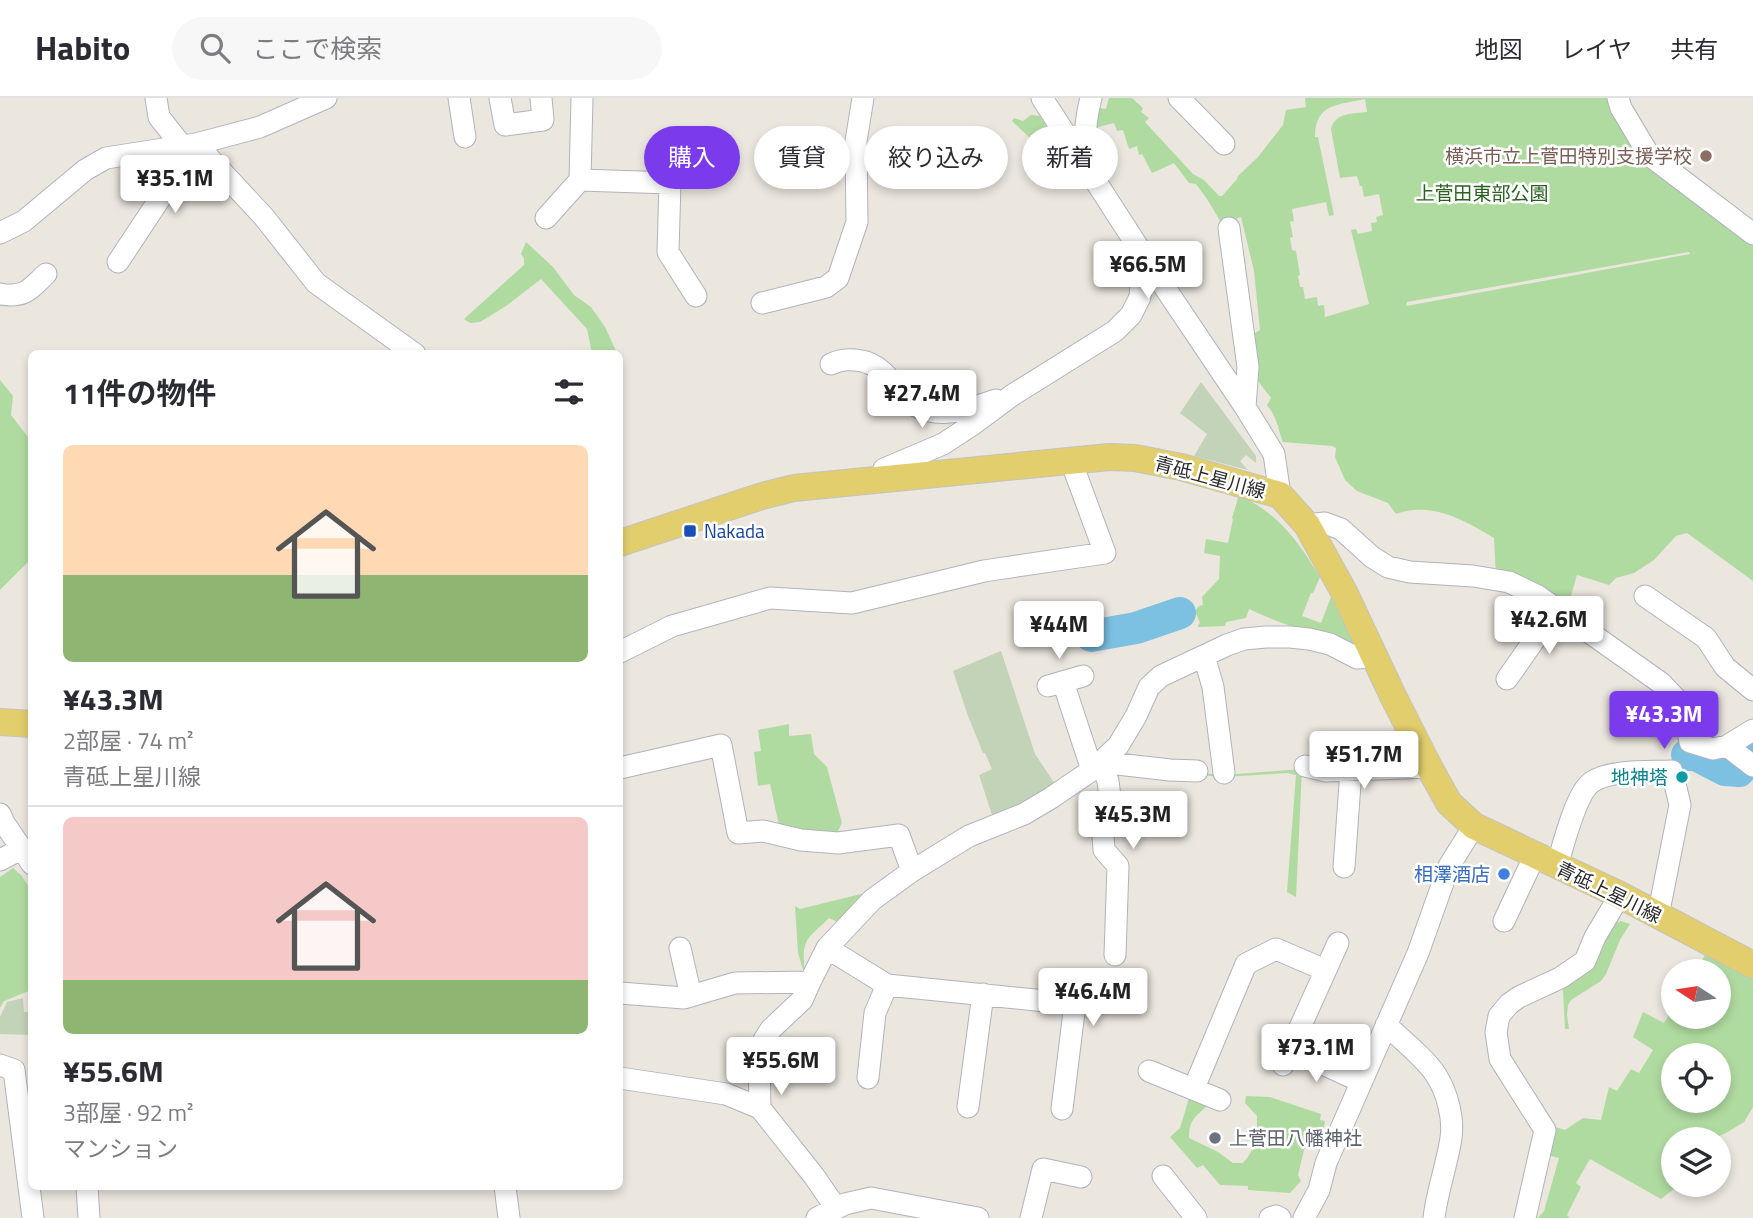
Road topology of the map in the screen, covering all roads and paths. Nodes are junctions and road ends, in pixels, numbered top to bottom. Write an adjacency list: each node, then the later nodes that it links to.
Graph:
1 (156, 98): 16 (street)
2 (326, 98): 16 (street)
3 (458, 98): 14 (street)
4 (500, 98): 5 (street)
5 (541, 98)
6 (582, 98): 17 (street)
7 (863, 98): 28 (street)
8 (1042, 98): 12 (street)
9 (1091, 98): 13 (street)
10 (1179, 98): 15 (street)
11 (1618, 98): 22 (street)
12 (1060, 126)
13 (1086, 126)
14 (465, 137)
15 (1224, 144)
16 (189, 145): 21 (street); 23 (street); 29 (street)
17 (580, 180): 19 (street); 27 (street)
18 (1101, 189): 24 (street)
19 (546, 218)
20 (1229, 228): 32 (street)
21 (0, 233)
22 (1753, 234)
23 (118, 262)
24 (1149, 264): 31 (street); 32 (street)
25 (46, 274): 26 (street)
26 (0, 294)
27 (696, 296)
28 (762, 303)
29 (409, 350)
30 (831, 364): 31 (street)
31 (1014, 394): 34 (street)
32 (1245, 407): 35 (street)
33 (1071, 461): 34 (main road, 青砥上星川線); 35 (main road, 青砥上星川線); 40 (street)
34 (881, 480): 37 (main road, 青砥上星川線)
35 (1280, 495): 36 (main road, 青砥上星川線)
36 (1307, 525): 39 (street); 42 (main road, 青砥上星川線)
37 (623, 542)
38 (1645, 596): 45 (street)
39 (1556, 609): 43 (street); 49 (street)
40 (623, 651)
41 (1204, 656): 42 (street); 51 (street); 58 (street)
42 (1375, 657): 54 (main road, 青砥上星川線)
43 (1507, 679)
44 (1064, 682): 51 (street)
45 (1753, 691)
46 (0, 722): 47 (main road)
47 (28, 724)
48 (1753, 730): 50 (street)
49 (1690, 742): 50 (street); 57 (street)
50 (1739, 755)
51 (1096, 766): 56 (street); 65 (street); 72 (street)
52 (1304, 766): 55 (street)
53 (623, 767): 65 (street)
54 (1429, 767): 55 (street); 60 (main road, 青砥上星川線)
55 (1351, 770): 64 (street)
56 (1198, 771)
57 (1672, 771): 63 (street); 67 (street)
58 (1224, 773)
59 (0, 814): 61 (street)
60 (1474, 826): 63 (main road, 青砥上星川線); 80 (street)
61 (24, 846): 62 (street)
62 (0, 860)
63 (1546, 860): 66 (main road, 青砥上星川線); 68 (street)
64 (1344, 867)
65 (912, 871): 71 (street)
66 (1620, 895): 67 (main road, 青砥上星川線); 111 (street)
67 (1658, 916): 73 (main road, 青砥上星川線)
68 (1504, 921)
69 (1338, 943): 74 (street)
70 (680, 948): 79 (street)
71 (827, 948): 75 (street); 76 (street)
72 (1115, 954)
73 (1753, 965)
74 (1325, 970): 85 (street); 86 (street)
75 (810, 982): 79 (street); 89 (street)
76 (887, 985): 78 (street); 83 (street)
77 (623, 993): 79 (street)
78 (983, 994): 88 (street); 90 (street)
79 (691, 996)
80 (1387, 1025): 85 (street); 110 (street)
81 (0, 1065): 94 (street)
82 (1149, 1071): 86 (street)
83 (870, 1078)
84 (623, 1079): 89 (street)
85 (1360, 1081): 91 (street)
86 (1194, 1088): 87 (street)
87 (1220, 1100)
88 (969, 1107)
89 (761, 1108): 98 (street)
90 (1062, 1109)
91 (1326, 1163): 108 (street); 109 (street)
92 (1163, 1176): 105 (street)
93 (1081, 1177): 104 (street)
94 (28, 1179)
95 (29, 1190): 99 (street)
96 (87, 1190): 100 (street)
97 (506, 1190): 101 (street)
98 (845, 1210): 102 (street); 103 (street)
99 (33, 1218)
100 (89, 1218)
101 (509, 1218)
102 (817, 1218)
103 (978, 1218)
104 (1031, 1218)
105 (1196, 1218)
106 (1270, 1218): 107 (street)
107 (1280, 1218)
108 (1290, 1218)
109 (1304, 1218)
110 (1434, 1218)
111 (1525, 1218)

